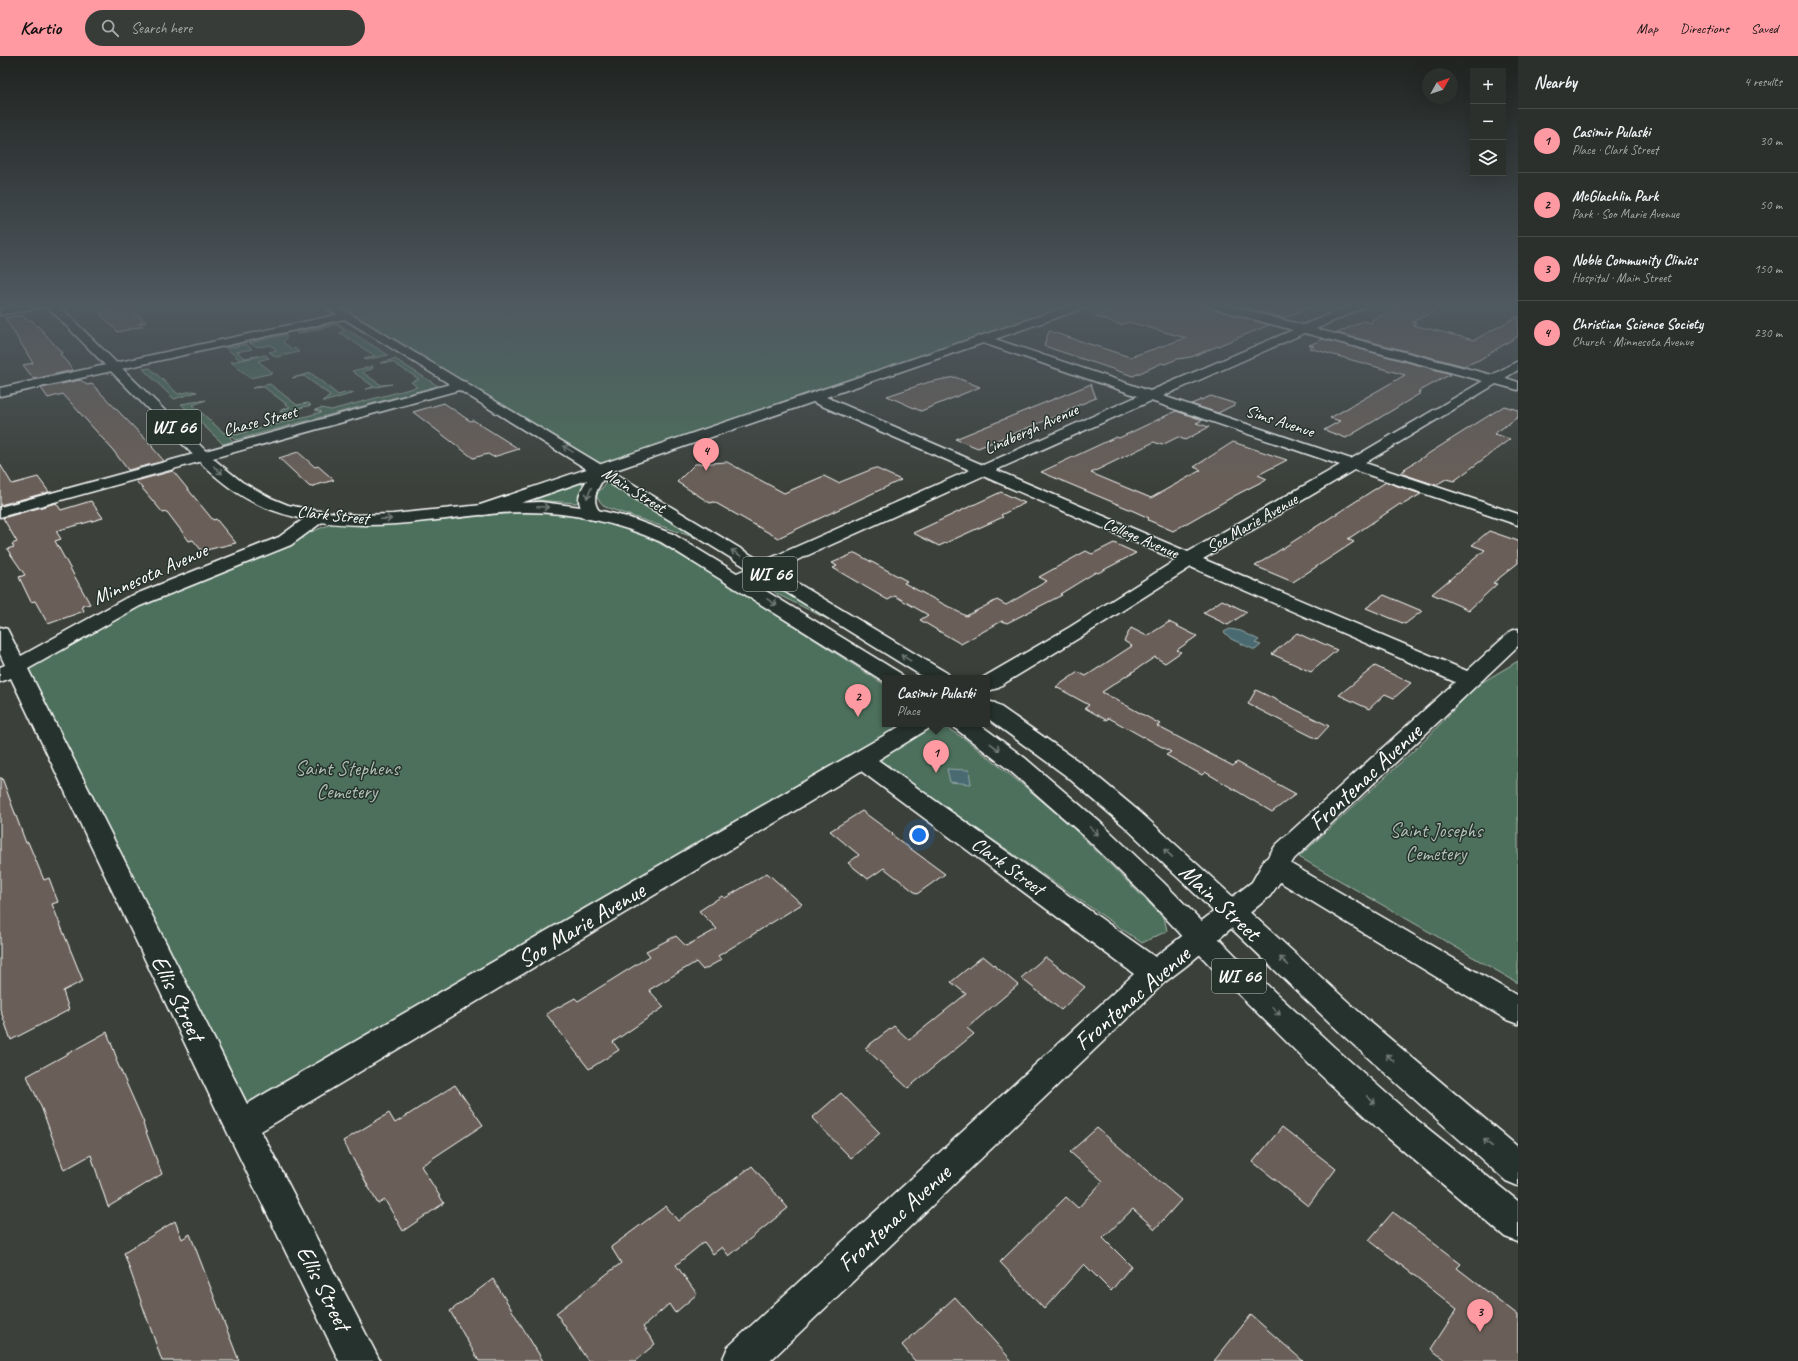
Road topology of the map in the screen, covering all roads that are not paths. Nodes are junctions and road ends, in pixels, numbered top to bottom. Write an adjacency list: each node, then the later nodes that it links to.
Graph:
1 (124, 365): 8 (street)
2 (427, 365): 10 (street, Main Street / WI 66)
3 (910, 365): 14 (street)
4 (1058, 365): 13 (street, Sims Avenue)
5 (1224, 365): 13 (street, Lindbergh Avenue)
6 (1437, 365): 9 (street)
7 (1518, 365): 9 (street, Soo Marie Avenue)
8 (115, 367): 12 (street); 15 (street, Clark Street / WI 66)
9 (1494, 380): 11 (street); 16 (street, Soo Marie Avenue)
10 (461, 385): 15 (street, Chase Street); 17 (street, Main Street / WI 66, one-way to 10)
11 (1518, 386)
12 (0, 392)
13 (1150, 396): 16 (street, Sims Avenue); 18 (street, Lindbergh Avenue)
14 (813, 397): 17 (street); 18 (street, College Avenue)
15 (203, 456): 20 (street, Chase Street); 22 (street, Clark Street / WI 66, one-way to 22)
16 (1353, 464): 23 (street, Sims Avenue); 24 (street, Soo Marie Avenue)
17 (601, 470): 19 (street); 21 (street, one-way to 21); 25 (street, Main Street / WI 66, one-way to 17)
18 (983, 470): 24 (street, College Avenue); 25 (street, Lindbergh Avenue)
19 (483, 510): 21 (street, Clark Street / WI 66, one-way to 21); 22 (street, Clark Street / WI 66, one-way to 19)
20 (0, 512)
21 (595, 515): 26 (street, Clark Street / WI 66)
22 (319, 516): 29 (street, Minnesota Avenue)
23 (1518, 520)
24 (1190, 559): 32 (street, College Avenue); 33 (street, Soo Marie Avenue)
25 (762, 569): 26 (street, Lindbergh Avenue); 31 (street, Main Street / WI 66, one-way to 25)
26 (737, 580): 30 (street, WI 66, one-way to 30)
27 (0, 633): 29 (street, Ellis Street)
28 (1518, 635): 32 (street, Frontenac Avenue)
29 (9, 671): 43 (street, Ellis Street)
30 (888, 675)
31 (935, 675)
32 (1469, 680): 38 (street, Frontenac Avenue)
33 (990, 682)
34 (990, 710): 39 (street, Main Street / WI 66, one-way to 34)
35 (915, 727): 37 (street, Soo Marie Avenue)
36 (968, 727): 40 (street, WI 66, one-way to 40)
37 (862, 760): 41 (street, Clark Street); 43 (street, Soo Marie Avenue)
38 (1274, 866): 39 (street, Frontenac Avenue); 42 (street)
39 (1232, 913): 40 (street, Frontenac Avenue); 44 (street, Main Street / WI 66, one-way to 39)
40 (1201, 938): 41 (street, Frontenac Avenue); 45 (street, WI 66, one-way to 45)
41 (1155, 973): 47 (street, Frontenac Avenue)
42 (1518, 1011)
43 (242, 1125): 46 (street, Ellis Street)
44 (1518, 1169)
45 (1518, 1224)
46 (360, 1361)
47 (742, 1361)

